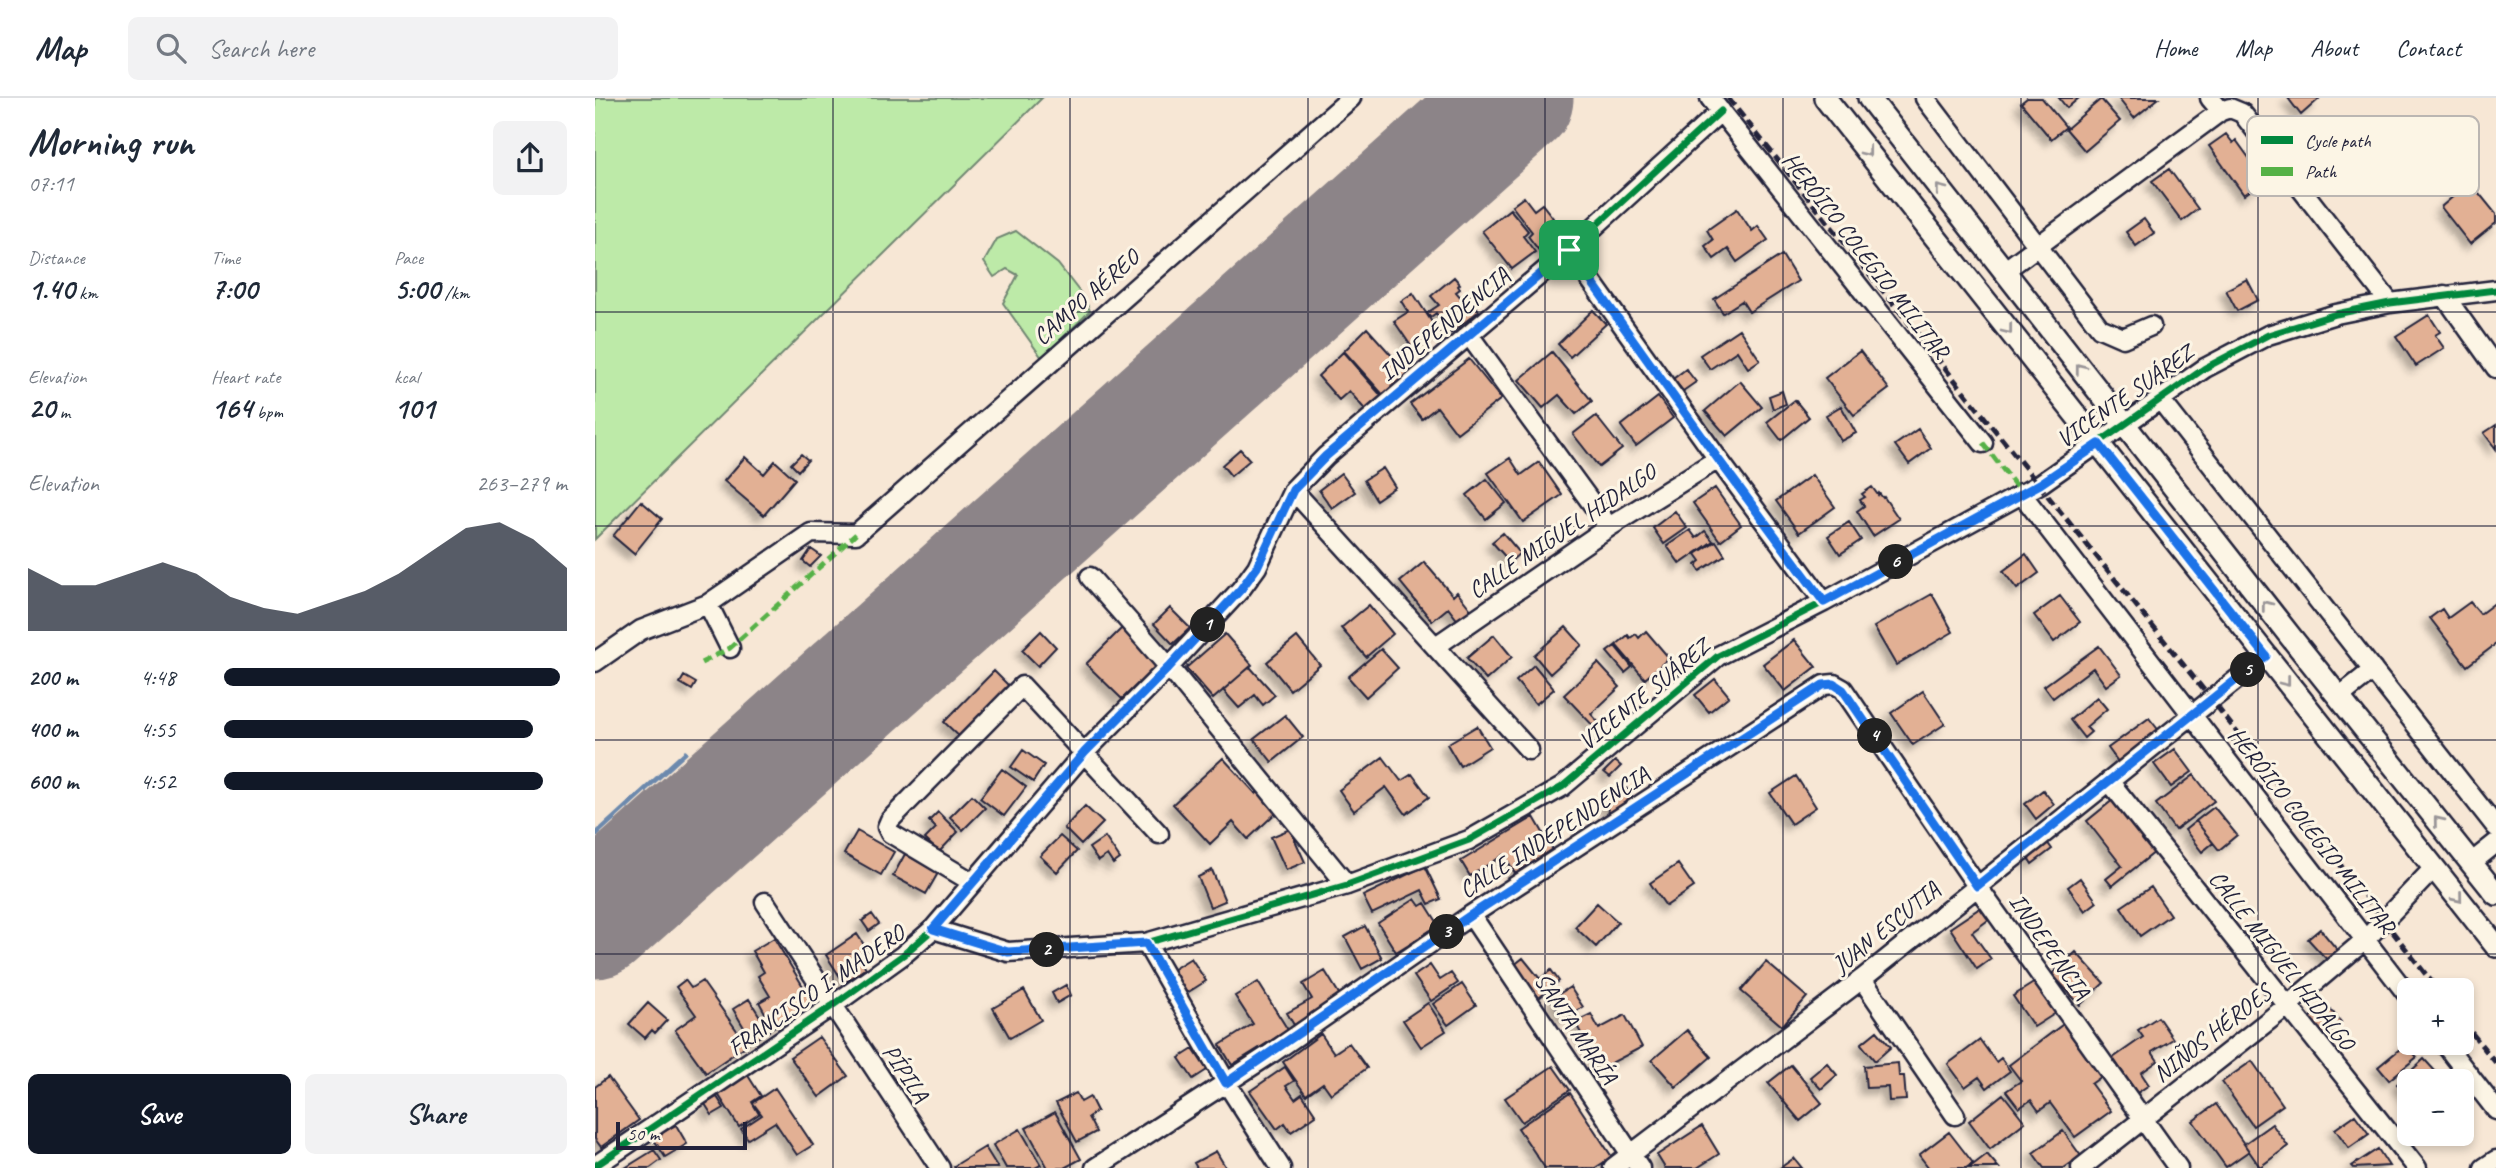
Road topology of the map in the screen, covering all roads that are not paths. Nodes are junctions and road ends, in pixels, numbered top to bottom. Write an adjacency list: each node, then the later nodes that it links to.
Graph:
1 (1350, 98): 28 (street, CAMPO AÉREO)
2 (1825, 98): 21 (main road, one-way to 21)
3 (1868, 98): 11 (main road, one-way to 3)
4 (1924, 98): 9 (street)
5 (1715, 104): 10 (street, INDEPENDENCIA); 20 (street, HERÓICO COLEGIO MILITAR)
6 (2215, 105): 7 (street); 9 (street)
7 (2247, 119)
8 (2307, 196): 14 (street)
9 (2038, 246): 11 (street); 15 (street)
10 (1569, 250): 16 (street, INDEPENDENCIA); 22 (street)
11 (2004, 271): 19 (main road, one-way to 11)
12 (2496, 290): 13 (street, VICENTE SUÁREZ)
13 (2444, 295): 14 (street, VICENTE SUÁREZ); 17 (street)
14 (2390, 303): 18 (street, VICENTE SUÁREZ)
15 (2151, 326)
16 (1469, 335): 23 (street, INDEPENDENCIA); 25 (street)
17 (2496, 368)
18 (2159, 398): 19 (street, VICENTE SUÁREZ); 34 (street)
19 (2124, 424): 21 (street, VICENTE SUÁREZ); 36 (main road, one-way to 19)
20 (1983, 443)
21 (2099, 444): 24 (street, VICENTE SUÁREZ); 31 (main road)
22 (1718, 459): 25 (street, CALLE MIGUEL HIDALGO); 27 (street)
23 (1293, 490): 29 (street); 33 (street, FRANCISCO I. MADERO)
24 (2021, 493): 27 (street, VICENTE SUÁREZ); 37 (street, HERÓICO COLEGIO MILITAR)
25 (1609, 527): 29 (street, CALLE MIGUEL HIDALGO)
26 (1090, 577): 33 (street)
27 (1824, 602): 47 (street, VICENTE SUÁREZ)
28 (708, 604): 30 (street); 32 (street)
29 (1436, 646): 38 (street)
30 (730, 648)
31 (2266, 656): 37 (street, JUAN ESCUTIA); 45 (main road, one-way to 45)
32 (595, 662)
33 (1169, 667): 39 (street, FRANCISCO I. MADERO); 47 (street)
34 (2372, 670): 36 (street); 41 (street)
35 (1834, 684): 48 (street, INDEPENCIA); 51 (street, CALLE INDEPENDENCIA)
36 (2339, 697): 44 (main road, one-way to 36)
37 (2192, 714): 40 (street, JUAN ESCUTIA); 53 (street, HERÓICO COLEGIO MILITAR)
38 (1529, 750)
39 (1085, 752): 42 (street); 46 (street, FRANCISCO I. MADERO); 46 (street)
40 (2109, 781): 48 (street, JUAN ESCUTIA); 59 (street, CALLE MIGUEL HIDALGO)
41 (2496, 827)
42 (1159, 834)
43 (2496, 843): 44 (street)
44 (2472, 863): 49 (main road)
45 (2434, 869): 53 (street, NIÑOS HÉROES); 55 (main road, one-way to 55)
46 (972, 883): 52 (street, FRANCISCO I. MADERO)
47 (1347, 884): 54 (street, VICENTE SUÁREZ)
48 (1977, 886): 56 (street, JUAN ESCUTIA); 64 (street, INDEPENCIA)
49 (2496, 894)
50 (765, 902): 58 (street, PÍPILA)
51 (1471, 915): 61 (street, CALLE INDEPENDENCIA); 66 (street, SANTA MARÍA)
52 (933, 929): 54 (street, VICENTE SUÁREZ); 58 (street, FRANCISCO I. MADERO)
53 (2365, 940): 57 (street, HERÓICO COLEGIO MILITAR); 59 (street, NIÑOS HÉROES)
54 (1146, 943): 61 (street)
55 (2496, 946)
56 (1862, 979): 63 (street); 66 (street, JUAN ESCUTIA)
57 (2397, 981)
58 (832, 1006): 67 (street, FRANCISCO I. MADERO); 68 (street, PÍPILA)
59 (2287, 1006): 64 (street, NIÑOS HÉROES); 74 (street, CALLE MIGUEL HIDALGO)
60 (2453, 1055): 62 (street)
61 (1226, 1083): 69 (street, CALLE INDEPENDENCIA); 70 (street)
62 (2496, 1110)
63 (1955, 1115)
64 (2142, 1119): 72 (street, NIÑOS HÉROES); 73 (street, INDEPENCIA)
65 (2496, 1160): 75 (street)
66 (1636, 1161): 71 (street, JUAN ESCUTIA)
67 (595, 1167)
68 (940, 1168)
69 (1095, 1168)
70 (1280, 1168)
71 (1613, 1168)
72 (2081, 1168)
73 (2178, 1168)
74 (2417, 1168)
75 (2484, 1168)

